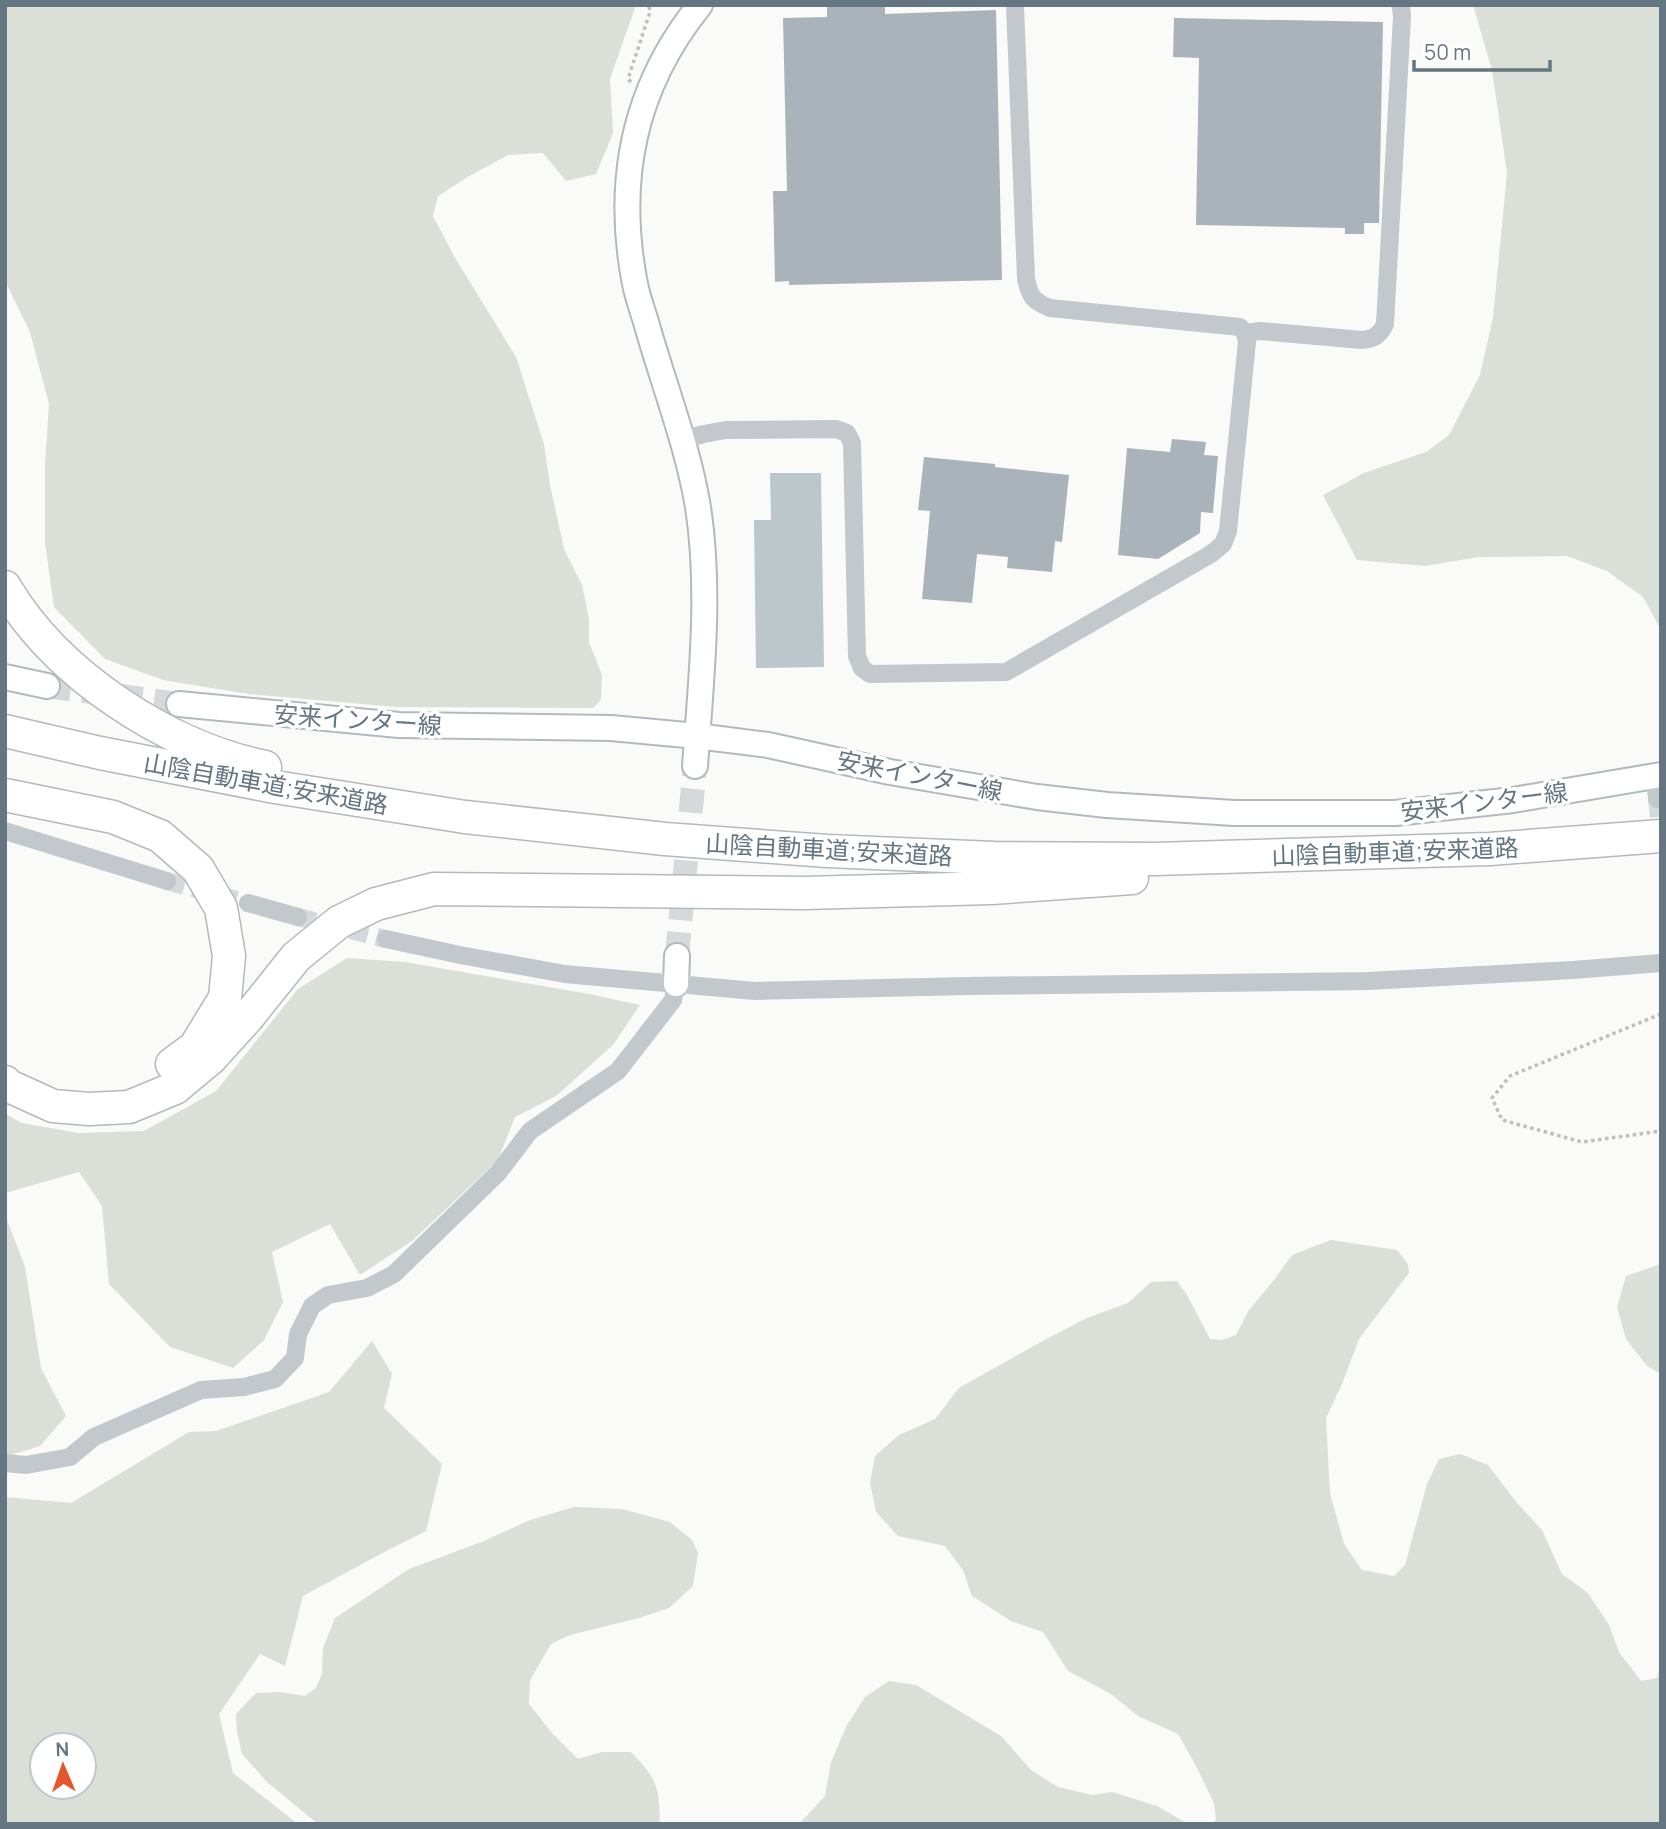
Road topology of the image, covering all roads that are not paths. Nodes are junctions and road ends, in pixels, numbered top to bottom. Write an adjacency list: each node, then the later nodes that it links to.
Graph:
1 (699, 5): 5 (main road)
2 (1015, 5): 4 (street)
3 (1400, 5): 4 (street)
4 (1245, 333): 5 (street)
5 (681, 440): 11 (main road)
6 (5, 587): 15 (highway)
7 (5, 677): 8 (main road)
8 (47, 686)
9 (179, 704): 11 (main road, 安来インター線)
10 (5, 731): 15 (highway, 山陰自動車道;安来道路)
11 (697, 736): 12 (main road); 13 (main road, 安来インター線)
12 (695, 766)
13 (1658, 784)
14 (5, 795): 26 (highway)
15 (341, 799): 18 (highway, 山陰自動車道;安来道路)
16 (5, 831): 19 (street)
17 (1661, 836): 18 (highway, 山陰自動車道;安来道路)
18 (1490, 849): 27 (highway)
19 (167, 881)
20 (248, 904): 21 (street)
21 (298, 917)
22 (386, 939): 25 (street)
23 (677, 956): 25 (main road)
24 (1661, 963): 25 (street)
25 (676, 984): 28 (street)
26 (5, 1062)
27 (5, 1082)
28 (5, 1463)

